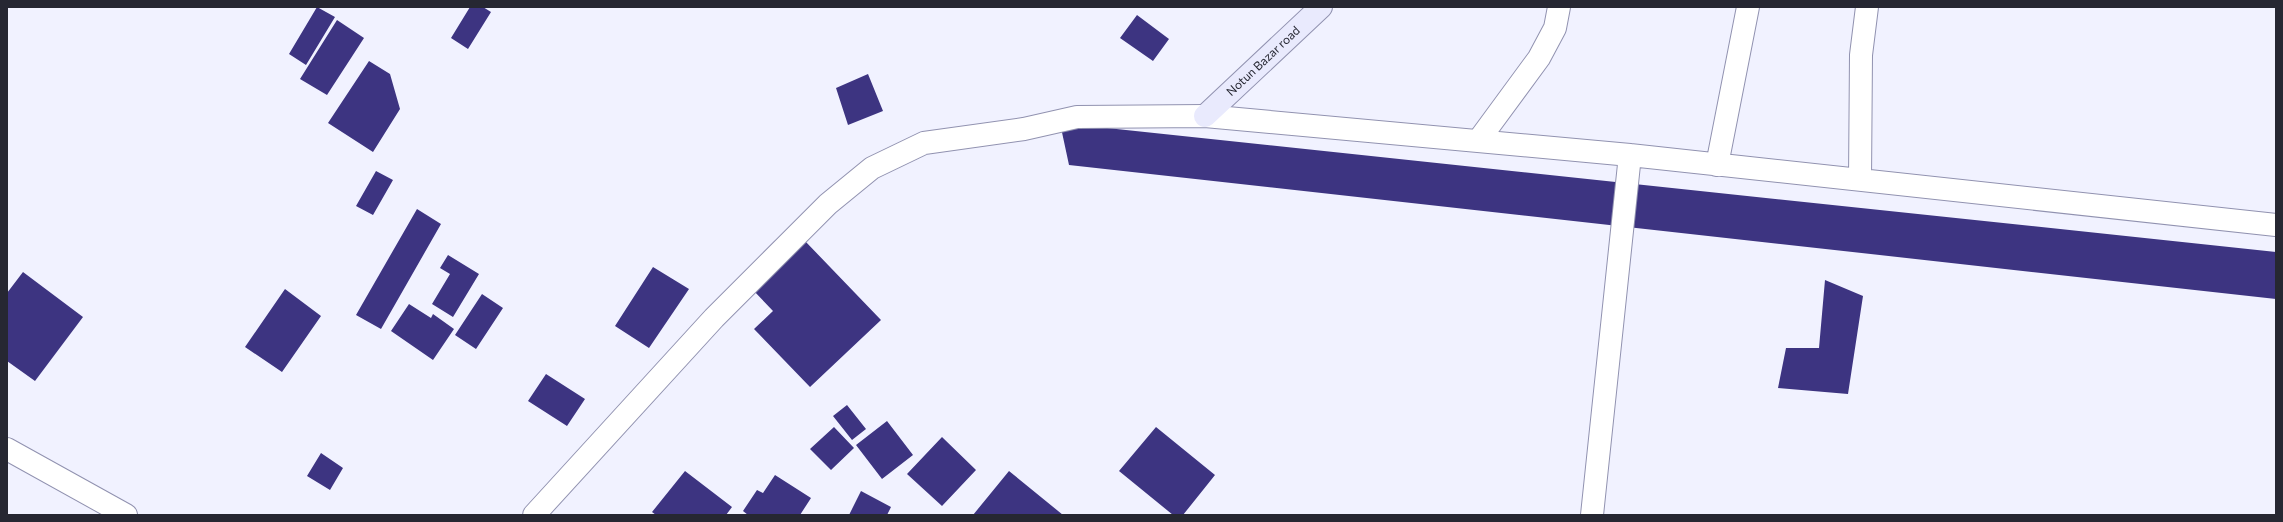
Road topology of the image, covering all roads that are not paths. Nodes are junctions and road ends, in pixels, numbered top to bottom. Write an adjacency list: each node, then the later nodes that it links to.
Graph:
1 (1320, 7): 5 (street, Notun Bazar road)
2 (1559, 7): 6 (street)
3 (1748, 7): 8 (street)
4 (1867, 7): 9 (street)
5 (1206, 116): 6 (street); 13 (street)
6 (1478, 141): 7 (street)
7 (1630, 155): 8 (street); 14 (street)
8 (1717, 165): 9 (street)
9 (1860, 179): 10 (street)
10 (2276, 225)
11 (7, 450): 12 (street)
12 (126, 515)
13 (534, 515)
14 (1592, 515)

